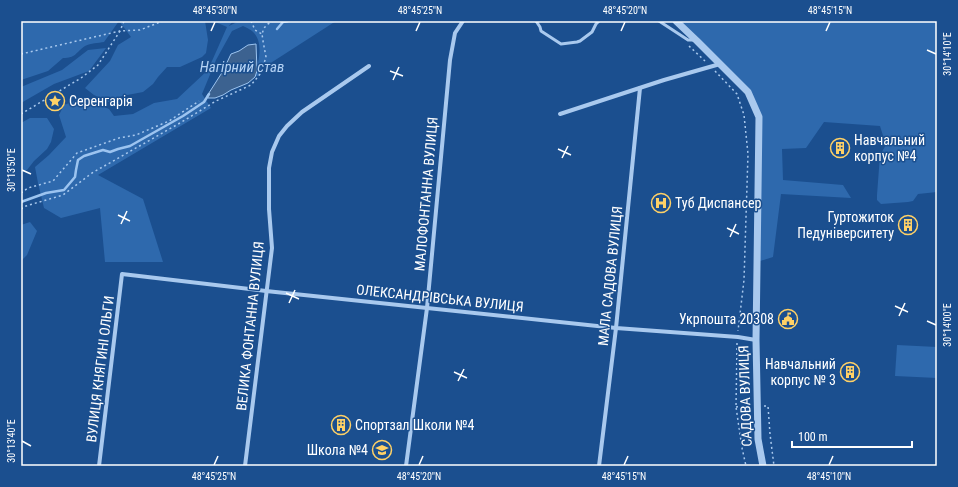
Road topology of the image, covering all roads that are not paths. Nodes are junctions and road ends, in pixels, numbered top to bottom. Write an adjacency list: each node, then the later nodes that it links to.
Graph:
1 (463, 21): 13 (street, МАЛОФОНТАННА ВУЛИЦЯ)
2 (536, 21): 3 (lane)
3 (599, 21)
4 (659, 21): 6 (lane)
5 (676, 21): 6 (street, САДОВА ВУЛИЦЯ)
6 (697, 41): 7 (street, САДОВА ВУЛИЦЯ)
7 (720, 64): 9 (street); 15 (street, САДОВА ВУЛИЦЯ)
8 (369, 66): 12 (street, ВЕЛИКА ФОНТАННА ВУЛИЦЯ)
9 (640, 88): 10 (street); 14 (street, МАЛА САДОВА ВУЛИЦЯ)
10 (560, 114)
11 (122, 274): 12 (street, ОЛЕКСАНДРІВСЬКА ВУЛИЦЯ); 16 (street, ВУЛИЦЯ КНЯГИНІ ОЛЬГИ)
12 (266, 291): 13 (street, ОЛЕКСАНДРІВСЬКА ВУЛИЦЯ); 17 (street, ВЕЛИКА ФОНТАННА ВУЛИЦЯ)
13 (427, 308): 14 (street, ОЛЕКСАНДРІВСЬКА ВУЛИЦЯ); 18 (street, МАЛОФОНТАННА ВУЛИЦЯ)
14 (616, 328): 15 (street, ОЛЕКСАНДРІВСЬКА ВУЛИЦЯ); 19 (street, МАЛА САДОВА ВУЛИЦЯ)
15 (756, 340): 20 (street, САДОВА ВУЛИЦЯ)
16 (99, 466)
17 (245, 466)
18 (406, 466)
19 (600, 466)
20 (763, 466)

